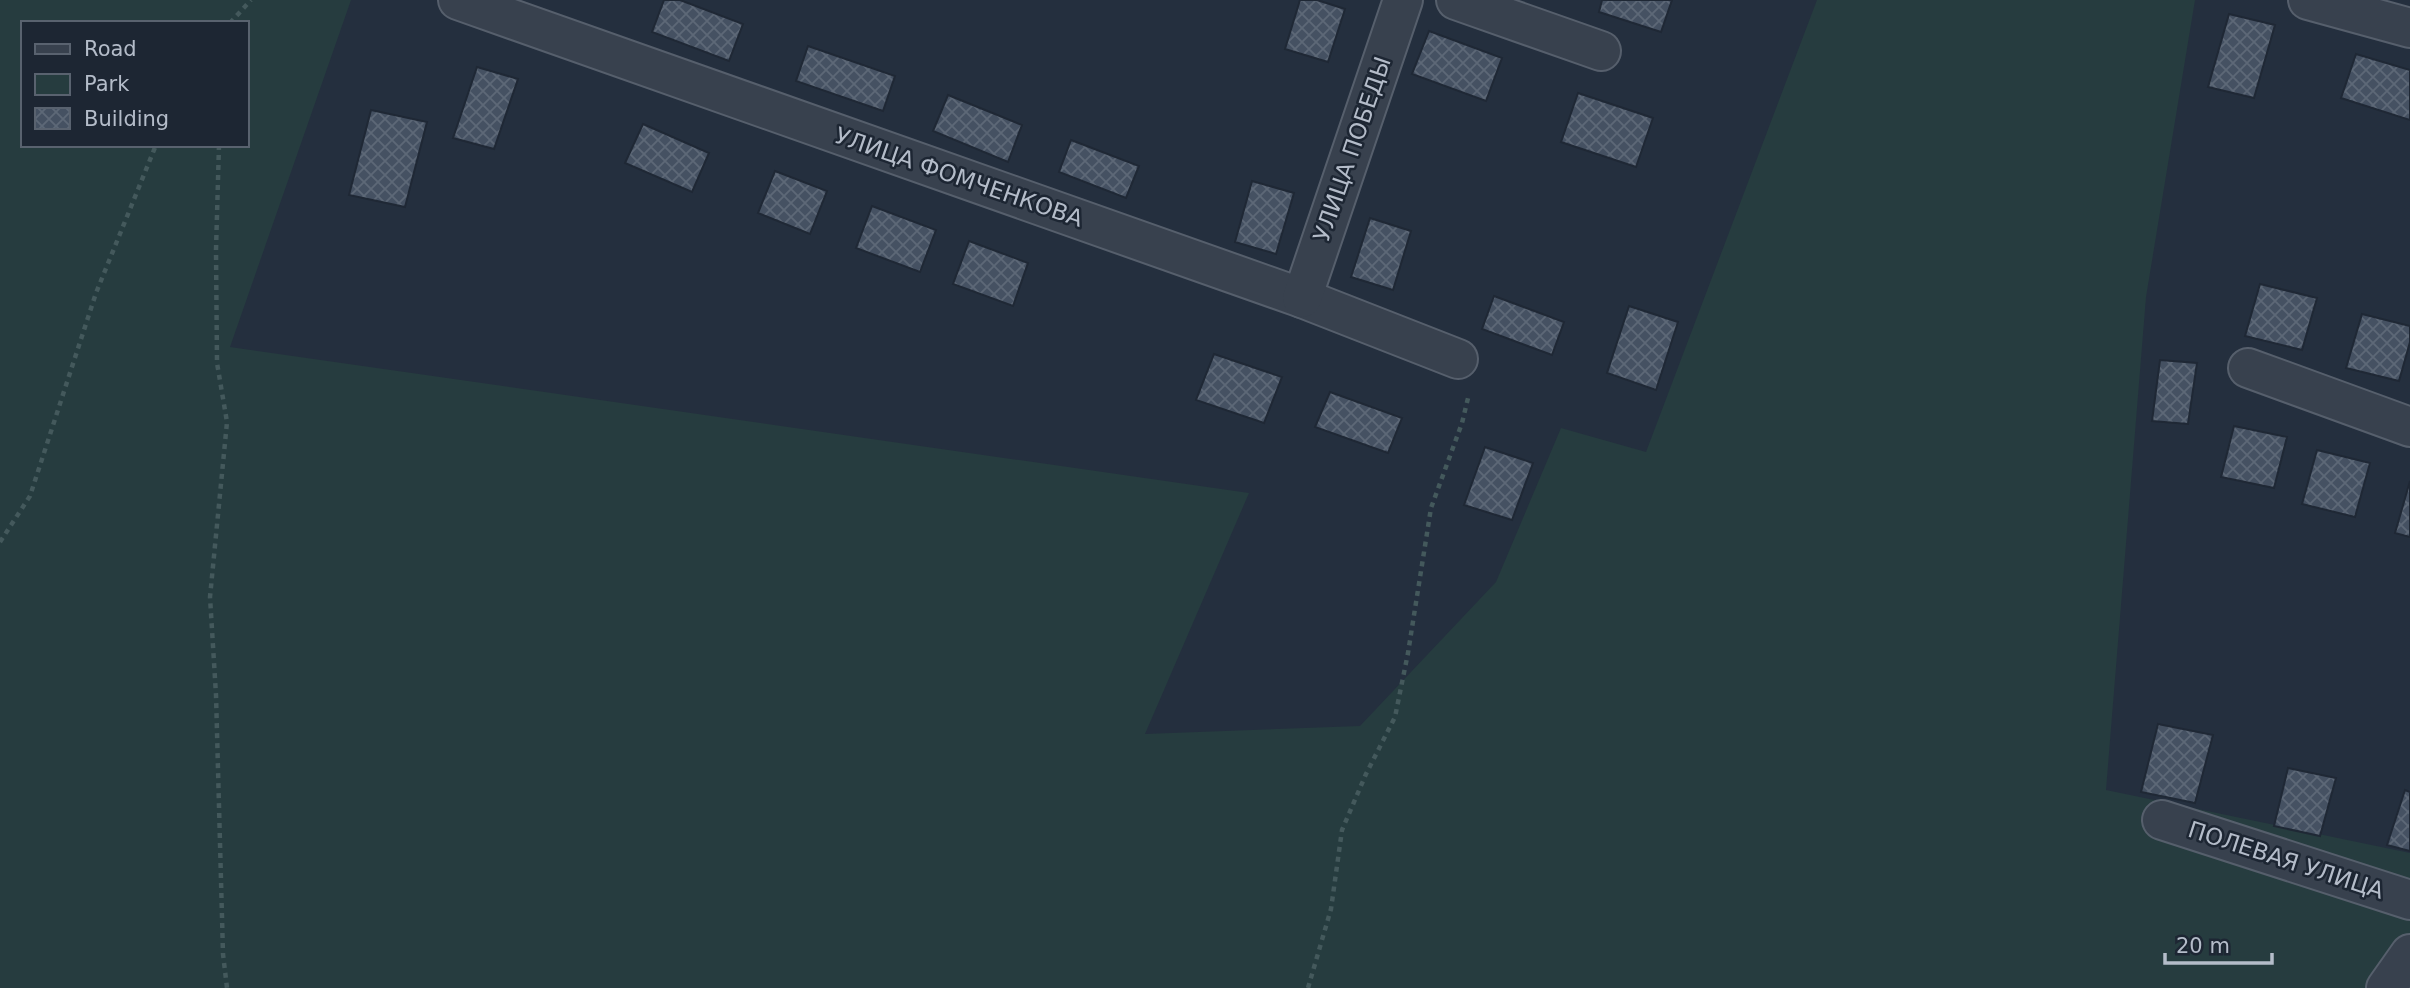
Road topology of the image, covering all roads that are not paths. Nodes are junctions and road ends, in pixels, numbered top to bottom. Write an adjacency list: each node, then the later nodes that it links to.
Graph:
1 (458, 0): 7 (street, УЛИЦА ФОМЧЕНКОВА)
2 (1403, 0): 7 (street, УЛИЦА ПОБЕДЫ)
3 (1456, 0): 6 (street)
4 (2308, 0): 5 (street)
5 (2410, 28)
6 (1601, 51)
7 (1302, 298): 8 (street, УЛИЦА ФОМЧЕНКОВА)
8 (1458, 359)
9 (2248, 368): 10 (street)
10 (2410, 427)
11 (2162, 820): 12 (street, ПОЛЕВАЯ УЛИЦА)
12 (2410, 901)
13 (2410, 954): 14 (street)
14 (2386, 988)

